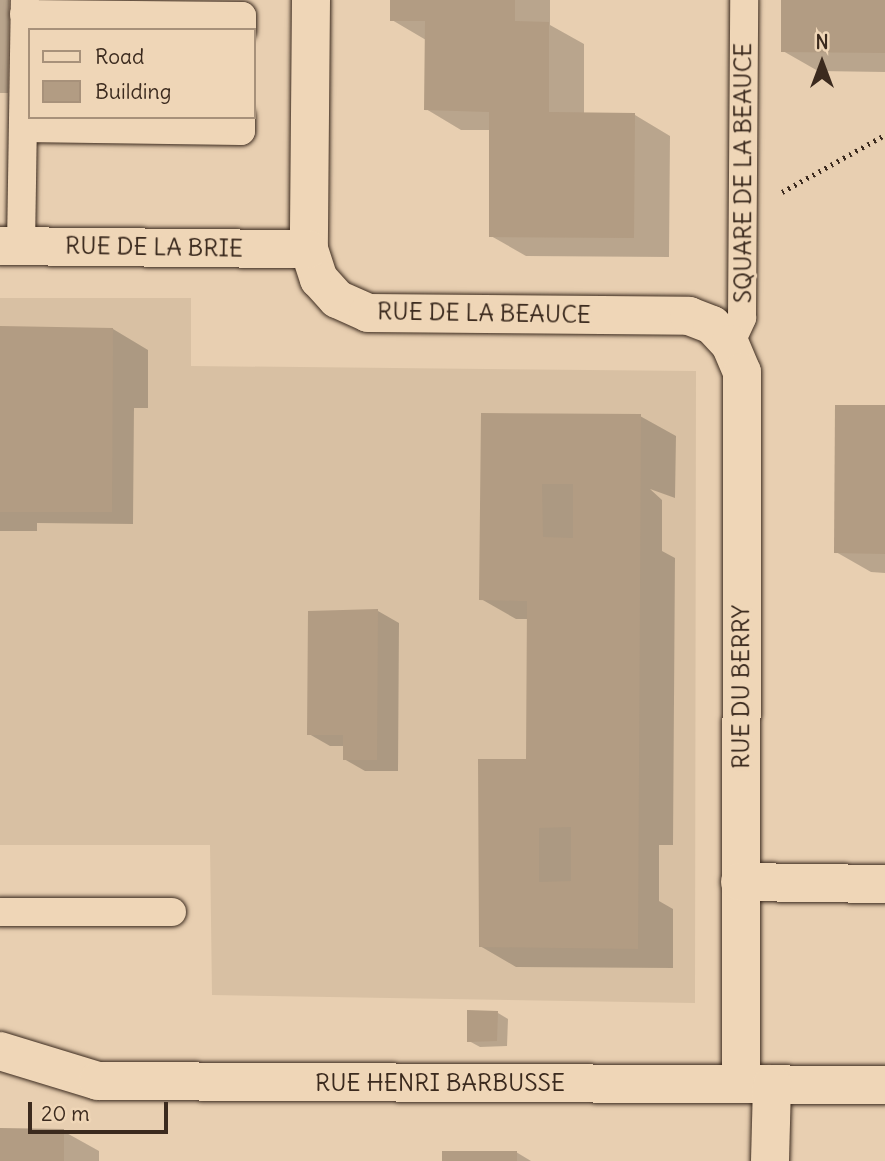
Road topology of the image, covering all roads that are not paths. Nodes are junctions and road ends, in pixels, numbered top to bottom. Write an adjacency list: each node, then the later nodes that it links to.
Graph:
1 (311, 0): 8 (street, RUE DE LA BEAUCE)
2 (744, 0): 10 (lane, SQUARE DE LA BEAUCE)
3 (24, 7): 4 (lane); 6 (lane)
4 (242, 28)
5 (241, 119): 6 (lane)
6 (23, 128): 7 (lane)
7 (11, 246): 8 (street, RUE DE LA BRIE)
8 (309, 249): 9 (street, RUE DE LA BEAUCE)
9 (689, 316): 10 (street, RUE DU BERRY)
10 (730, 344): 11 (street, RUE DU BERRY)
11 (740, 882): 12 (street); 16 (street, RUE DU BERRY)
12 (885, 884)
13 (0, 912): 14 (lane)
14 (172, 912)
15 (0, 1051): 16 (street, RUE HENRI BARBUSSE)
16 (756, 1084): 17 (street, RUE HENRI BARBUSSE); 18 (street, RUE DU BERRY)
17 (885, 1085)
18 (771, 1161)

